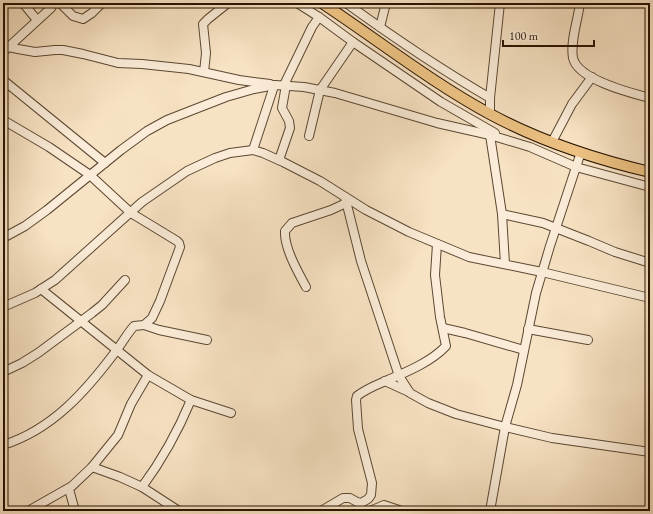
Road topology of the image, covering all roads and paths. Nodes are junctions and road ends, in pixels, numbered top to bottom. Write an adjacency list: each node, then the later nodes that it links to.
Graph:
1 (23, 3): 13 (street)
2 (102, 3): 10 (street)
3 (228, 3): 17 (street)
4 (297, 3): 12 (street)
5 (322, 3): 25 (main road)
6 (346, 3): 14 (street)
7 (386, 3): 14 (street)
8 (500, 3): 23 (street)
9 (580, 3): 18 (street)
10 (62, 5): 11 (street)
11 (52, 6): 13 (street)
12 (319, 17): 15 (street); 20 (street)
13 (37, 20): 16 (street)
14 (380, 27): 23 (street)
15 (353, 42): 22 (street); 29 (street)
16 (6, 49): 17 (street)
17 (204, 72): 21 (street)
18 (592, 77): 24 (street); 30 (street)
19 (3, 80): 34 (street)
20 (285, 85): 21 (street); 22 (street); 33 (street)
21 (274, 86): 31 (street); 34 (street)
22 (320, 90): 27 (street); 28 (street)
23 (490, 98): 25 (street)
24 (650, 98)
25 (490, 114): 30 (main road)
26 (3, 120): 37 (street)
27 (490, 135): 29 (street); 41 (street)
28 (309, 136)
29 (508, 140): 35 (street)
30 (552, 142): 32 (main road)
31 (253, 150): 33 (street); 40 (street)
32 (581, 152): 35 (street); 36 (main road)
33 (278, 160): 39 (street)
34 (105, 163): 37 (street)
35 (576, 167): 38 (street); 42 (street)
36 (650, 172)
37 (90, 175): 40 (street); 43 (street)
38 (650, 187)
39 (346, 200): 44 (street); 49 (street); 63 (street)
40 (131, 213): 50 (street); 54 (street)
41 (502, 214): 42 (street); 46 (street)
42 (556, 228): 45 (street); 47 (street)
43 (3, 238)
44 (437, 244): 46 (street); 55 (street)
45 (650, 263)
46 (505, 264): 47 (street)
47 (542, 272): 51 (street); 56 (street)
48 (125, 280): 53 (street)
49 (306, 287)
50 (41, 289): 52 (street); 53 (street)
51 (650, 298)
52 (3, 307)
53 (81, 321): 59 (street); 61 (street)
54 (144, 324): 57 (street); 59 (street)
55 (443, 328): 60 (street); 63 (street)
56 (528, 329): 58 (street); 60 (street)
57 (207, 340)
58 (588, 340)
59 (118, 349): 62 (street); 69 (street)
60 (524, 350): 68 (street)
61 (3, 372)
62 (148, 375): 66 (street); 71 (street)
63 (399, 376): 64 (street); 65 (street)
64 (385, 381): 65 (street); 78 (street)
65 (410, 392): 68 (street)
66 (191, 400): 67 (street); 72 (street)
67 (231, 413)
68 (504, 427): 70 (street); 81 (street)
69 (3, 445)
70 (650, 452)
71 (92, 468): 72 (street); 73 (street)
72 (142, 487): 77 (street)
73 (69, 488): 75 (street); 76 (street)
74 (650, 507): 82 (street)
75 (28, 511)
76 (75, 511)
77 (179, 511)
78 (322, 511)
79 (370, 511): 80 (street)
80 (402, 511)
81 (490, 511)
82 (649, 511)

